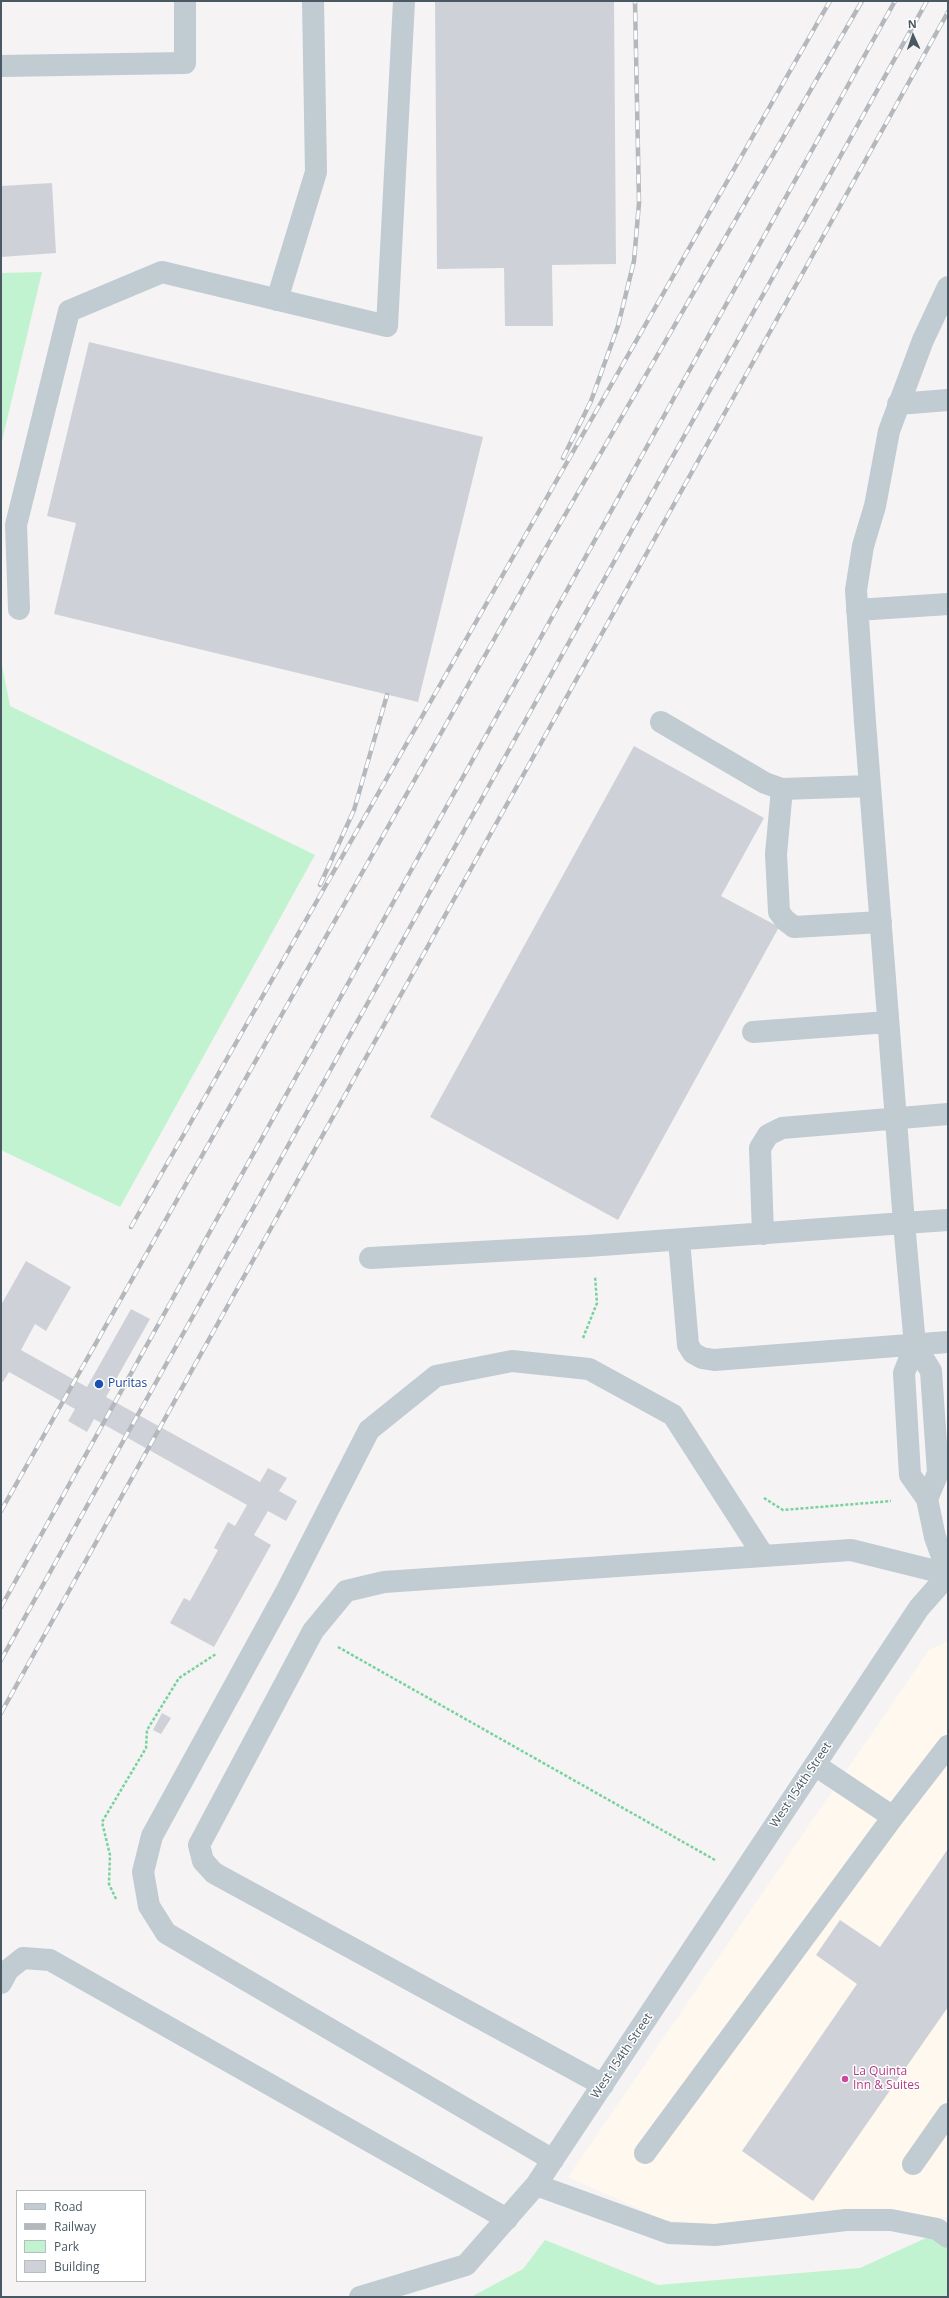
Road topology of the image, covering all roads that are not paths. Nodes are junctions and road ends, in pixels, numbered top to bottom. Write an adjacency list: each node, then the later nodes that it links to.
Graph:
1 (185, 1): 4 (street)
2 (313, 1): 6 (street)
3 (404, 1): 6 (street)
4 (1, 66)
5 (948, 287): 8 (street)
6 (277, 300): 10 (street)
7 (948, 400): 8 (street)
8 (898, 404): 11 (street)
9 (948, 604): 11 (street)
10 (19, 609)
11 (858, 610): 13 (street)
12 (661, 722): 14 (street)
13 (870, 786): 14 (street); 15 (street)
14 (782, 790): 15 (street)
15 (881, 922): 16 (street)
16 (888, 1022): 17 (street); 19 (street)
17 (753, 1032)
18 (948, 1114): 19 (street)
19 (896, 1118): 21 (street); 22 (street)
20 (948, 1220): 21 (street)
21 (904, 1222): 22 (street); 26 (street)
22 (763, 1234): 23 (street)
23 (678, 1240): 24 (street); 26 (street)
24 (370, 1258)
25 (948, 1342): 26 (street)
26 (915, 1345): 28 (street)
27 (764, 1555): 28 (street); 33 (street); 36 (street)
28 (948, 1574): 30 (street, West 154th Street)
29 (948, 1746): 31 (street)
30 (815, 1765): 31 (street); 33 (street, West 154th Street)
31 (893, 1818): 35 (street)
32 (1, 1983): 39 (street)
33 (603, 2085): 36 (street, West 154th Street)
34 (948, 2114): 37 (street)
35 (645, 2153)
36 (553, 2160): 38 (street, West 154th Street)
37 (913, 2164)
38 (536, 2185): 39 (street, West 154th Street); 40 (street)
39 (507, 2219): 41 (street, West 154th Street)
40 (948, 2237)
41 (360, 2297)

